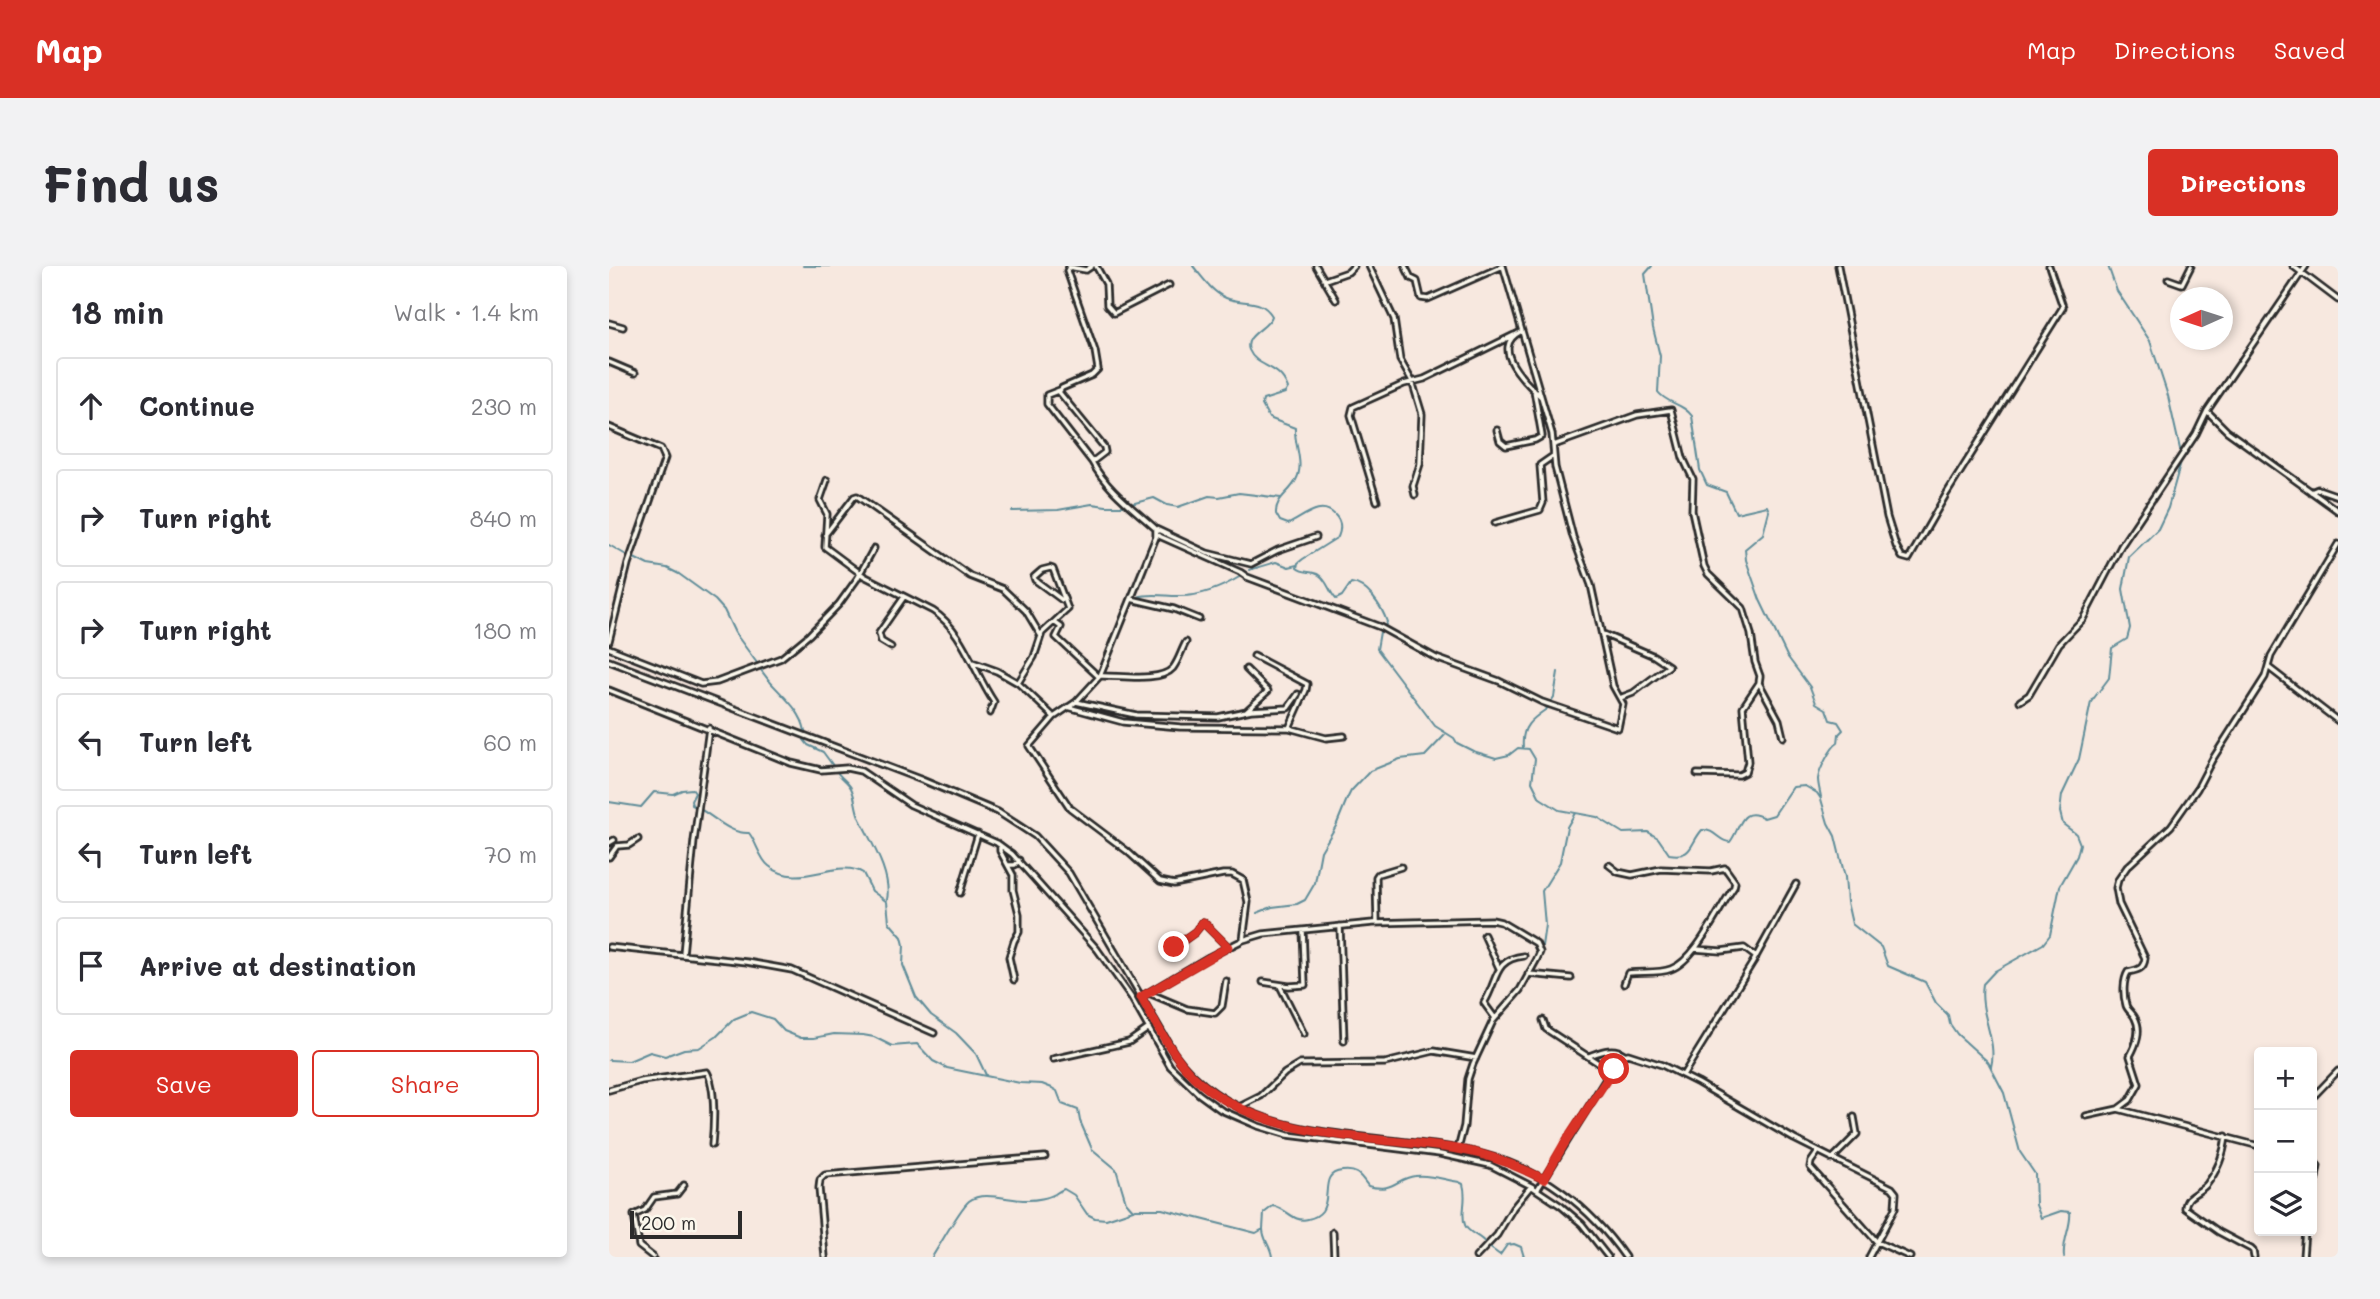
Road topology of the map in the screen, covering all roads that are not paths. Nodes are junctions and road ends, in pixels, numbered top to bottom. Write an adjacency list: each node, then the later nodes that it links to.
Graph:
1 (1094, 266): 12 (street); 16 (street)
2 (1316, 266): 15 (street)
3 (1354, 266): 15 (street)
4 (1369, 266): 25 (street)
5 (1405, 266): 6 (street)
6 (1503, 266): 21 (street)
7 (1838, 266): 8 (street)
8 (2049, 266)
9 (2191, 266): 14 (street)
10 (2293, 266): 13 (street)
11 (2306, 266): 13 (street)
12 (1065, 267): 26 (street)
13 (2302, 272): 18 (street); 29 (street)
14 (2168, 279)
15 (1325, 280): 17 (street)
16 (1169, 285)
17 (1336, 300)
18 (2338, 300)
19 (609, 323): 20 (street)
20 (623, 327)
21 (1521, 334): 22 (street); 28 (street)
22 (1514, 335): 25 (street); 27 (street)
23 (609, 362): 24 (street)
24 (635, 373)
25 (1412, 381): 37 (street); 39 (street)
26 (1060, 390): 34 (street); 34 (street)
27 (1534, 390): 28 (street); 31 (street)
28 (1542, 398): 32 (street)
29 (2207, 411): 36 (street); 71 (street)
30 (609, 428): 56 (street)
31 (1497, 430)
32 (1553, 446): 33 (street); 67 (street)
33 (1553, 456): 41 (street); 54 (street)
34 (1092, 462): 42 (street)
35 (827, 480): 44 (street)
36 (2311, 492): 38 (street); 40 (street)
37 (1415, 495)
38 (2338, 496)
39 (1377, 501)
40 (2338, 511)
41 (1495, 523)
42 (1156, 529): 43 (street); 45 (street)
43 (1157, 535): 50 (street); 70 (street)
44 (824, 536): 48 (street); 55 (street)
45 (1316, 537)
46 (2338, 544): 63 (street)
47 (874, 548): 48 (street)
48 (860, 574): 49 (street); 59 (street)
49 (904, 596): 58 (street); 62 (street)
50 (1131, 598): 52 (street); 65 (street)
51 (1062, 600): 51 (street); 53 (street)
52 (1199, 619)
53 (1055, 622): 55 (street); 65 (street)
54 (1603, 634): 70 (street); 70 (street)
55 (1041, 636): 66 (street)
56 (609, 640)
57 (1186, 642): 65 (street)
58 (891, 646)
59 (609, 648)
60 (1254, 656): 79 (street)
61 (609, 661): 114 (street)
62 (970, 662): 66 (street); 75 (street)
63 (2268, 667): 77 (street); 131 (street)
64 (1246, 669): 74 (street)
65 (1099, 676): 72 (street)
66 (1018, 683): 76 (street)
67 (1759, 683): 81 (street); 82 (street)
68 (609, 690): 78 (street)
69 (1298, 694): 74 (street)
70 (1620, 698)
71 (2020, 701)
72 (1076, 702): 73 (street); 74 (street)
73 (1068, 707): 76 (street); 79 (street)
74 (1246, 711)
75 (990, 713)
76 (1054, 717): 97 (street)
77 (2338, 722)
78 (709, 728): 83 (street); 102 (street)
79 (1289, 728): 80 (street)
80 (1344, 736)
81 (1783, 737)
82 (1697, 774)
83 (978, 834): 85 (street); 92 (street)
84 (638, 839): 86 (street)
85 (1000, 845): 87 (street); 88 (street)
86 (609, 857)
87 (1019, 860): 88 (street); 117 (street)
88 (1008, 865): 108 (street)
89 (1609, 865): 101 (street)
90 (1401, 867): 93 (street)
91 (1796, 884): 104 (street)
92 (960, 892)
93 (1377, 923): 94 (street); 106 (street)
94 (1340, 926): 95 (street); 120 (street)
95 (1303, 930): 97 (street); 112 (street)
96 (1484, 935): 105 (street)
97 (1243, 940): 100 (street)
98 (609, 947): 102 (street)
99 (1174, 947): 100 (street)
100 (1228, 947): 113 (street)
101 (1694, 948): 104 (street); 111 (street)
102 (683, 954): 118 (street)
103 (1524, 956): 105 (street)
104 (1756, 957): 126 (street)
105 (1499, 968): 115 (street)
106 (1528, 974): 107 (street); 115 (street)
107 (1571, 978)
108 (1014, 980)
109 (1226, 981): 113 (street)
110 (1263, 982): 112 (street)
111 (1624, 984)
112 (1279, 985): 119 (street)
113 (1149, 993): 114 (street)
114 (1141, 997): 130 (street)
115 (1495, 1018): 123 (street)
116 (1543, 1020): 122 (street)
117 (1150, 1028): 124 (street); 143 (street)
118 (934, 1033)
119 (1304, 1034)
120 (1345, 1041)
121 (1624, 1054): 122 (street); 126 (street); 127 (street)
122 (1588, 1057): 127 (street)
123 (1476, 1058): 130 (street); 137 (street)
124 (1053, 1059)
125 (2338, 1071): 129 (street)
126 (1683, 1075): 138 (street)
127 (1607, 1079): 141 (street)
128 (609, 1090): 136 (street)
129 (2317, 1093)
130 (1238, 1108): 137 (street)
131 (2118, 1109): 132 (street); 134 (street)
132 (2086, 1116)
133 (1854, 1117): 140 (street)
134 (2226, 1136): 135 (street); 156 (street)
135 (2254, 1144)
136 (712, 1145)
137 (1458, 1149): 141 (street)
138 (1818, 1152): 140 (street); 147 (street)
139 (1045, 1157): 149 (street)
140 (1832, 1159): 147 (street)
141 (1544, 1179): 144 (street); 153 (street)
142 (684, 1185): 148 (street)
143 (1531, 1186): 144 (street); 151 (street)
144 (1537, 1190): 152 (street)
145 (1333, 1232): 150 (street)
146 (2305, 1236): 157 (street)
147 (1877, 1242): 154 (street); 155 (street)
148 (653, 1257)
149 (825, 1257)
150 (1334, 1257)
151 (1476, 1257)
152 (1608, 1257)
153 (1625, 1257)
154 (1869, 1257)
155 (1910, 1257)
156 (2254, 1257)
157 (2303, 1257)

